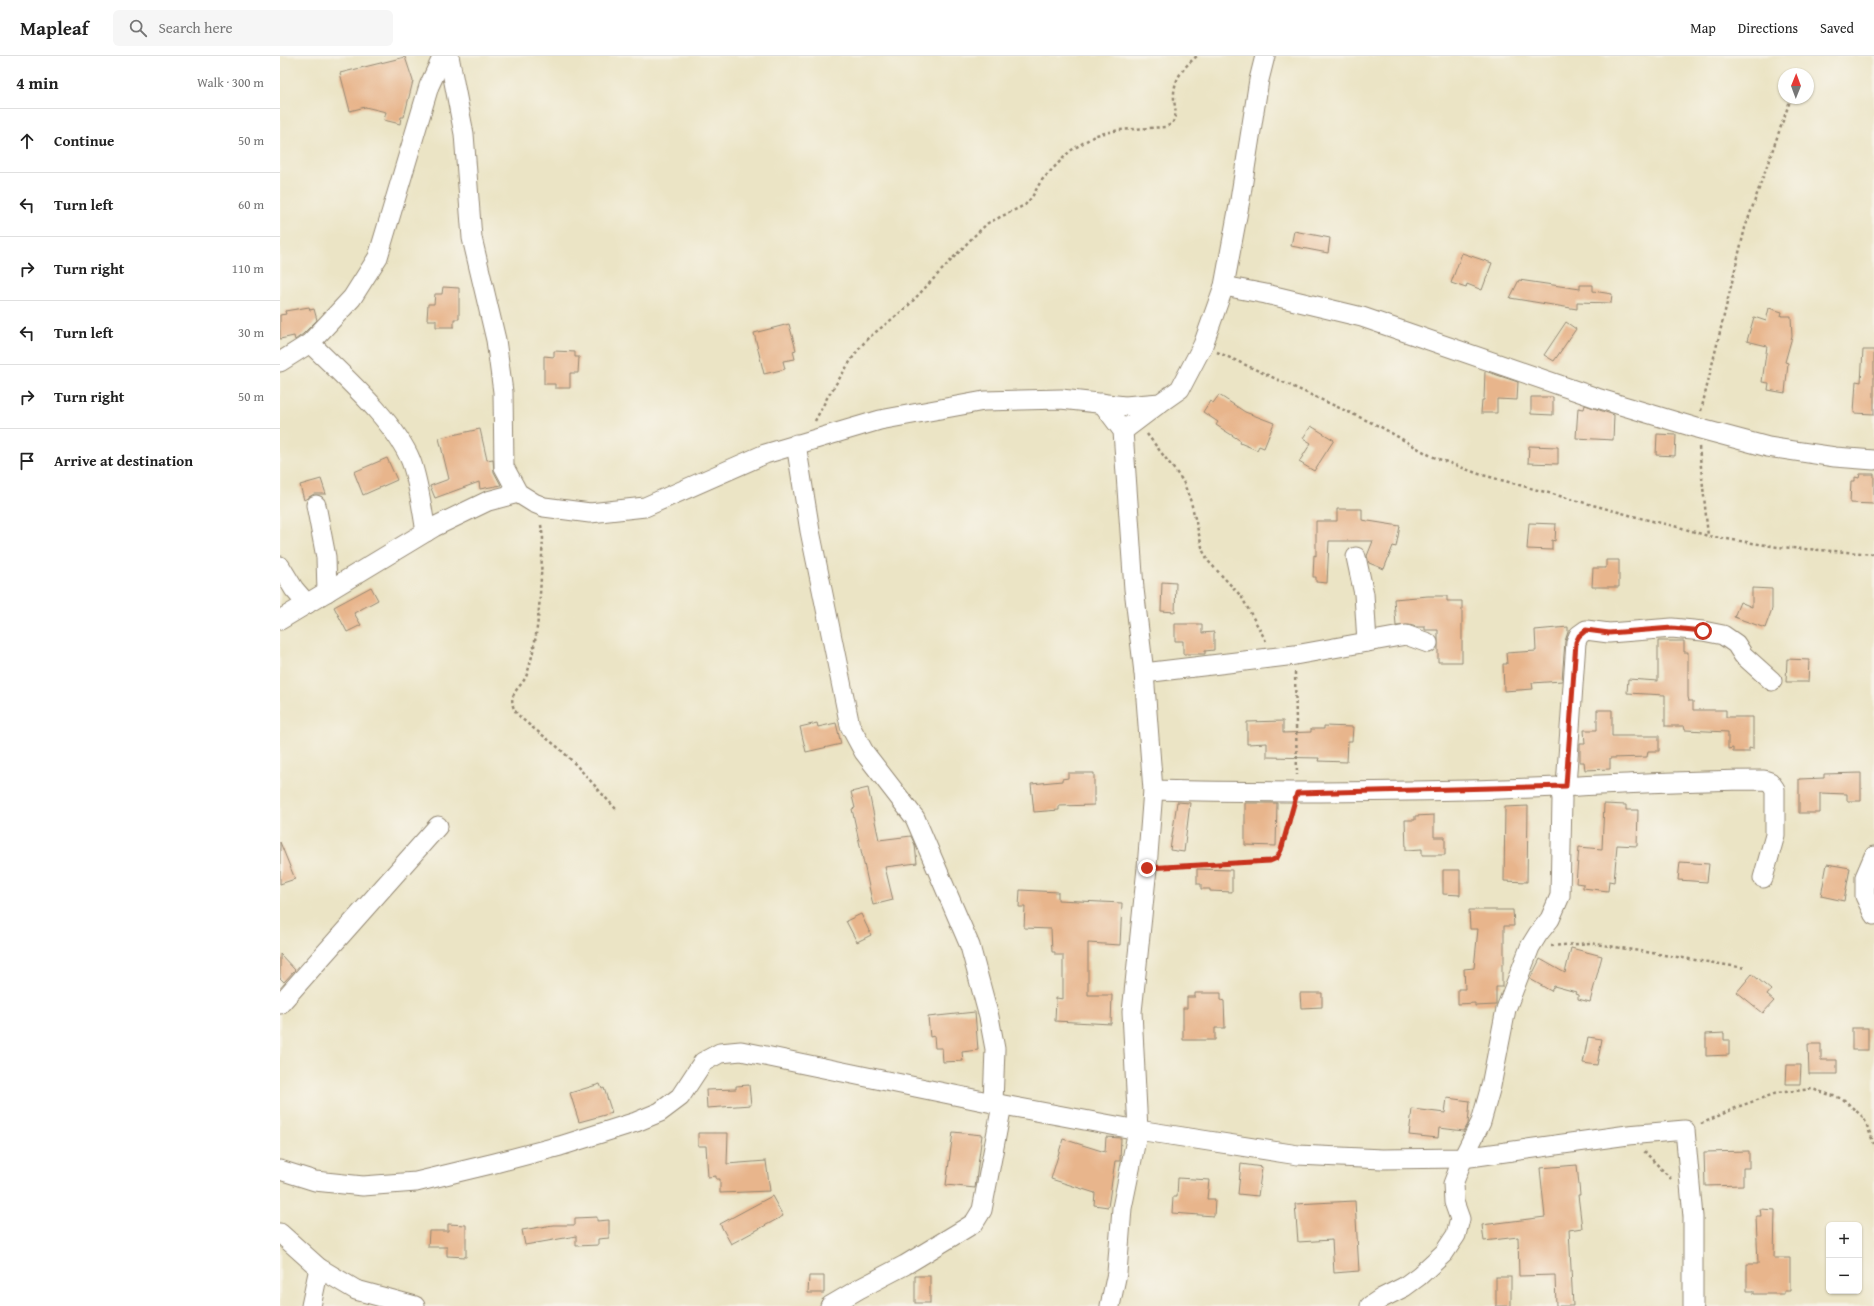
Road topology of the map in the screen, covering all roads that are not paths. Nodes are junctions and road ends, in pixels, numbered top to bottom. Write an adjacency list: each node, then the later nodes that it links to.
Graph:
1 (443, 56): 5 (street)
2 (449, 56): 12 (street)
3 (1265, 56): 4 (street)
4 (1224, 286): 8 (street); 11 (street)
5 (310, 343): 6 (street); 14 (street)
6 (280, 362)
7 (1102, 403): 8 (street); 9 (street); 10 (street)
8 (1160, 403): 9 (street)
9 (1130, 426): 22 (street)
10 (800, 443): 12 (street); 31 (street)
11 (1874, 460)
12 (518, 493): 14 (street)
13 (316, 505): 17 (street)
14 (426, 532): 17 (street)
15 (1356, 557): 20 (street)
16 (280, 566): 18 (street)
17 (327, 592): 18 (street)
18 (307, 604): 19 (street)
19 (280, 620)
20 (1367, 642): 21 (street); 22 (street)
21 (1428, 643)
22 (1144, 673): 25 (street)
23 (1772, 681): 24 (street)
24 (1563, 787): 25 (street); 28 (street); 33 (street)
25 (1153, 790): 32 (street)
26 (438, 826): 30 (street)
27 (1874, 857): 29 (street)
28 (1763, 878)
29 (1874, 915)
30 (280, 1004)
31 (998, 1104): 32 (street); 34 (street); 39 (street)
32 (1138, 1130): 33 (street); 40 (street)
33 (1463, 1158): 41 (street); 42 (street)
34 (280, 1170)
35 (280, 1233): 36 (street)
36 (319, 1268): 37 (street); 38 (street)
37 (312, 1306)
38 (415, 1306)
39 (830, 1306)
40 (1110, 1306)
41 (1370, 1306)
42 (1693, 1306)

